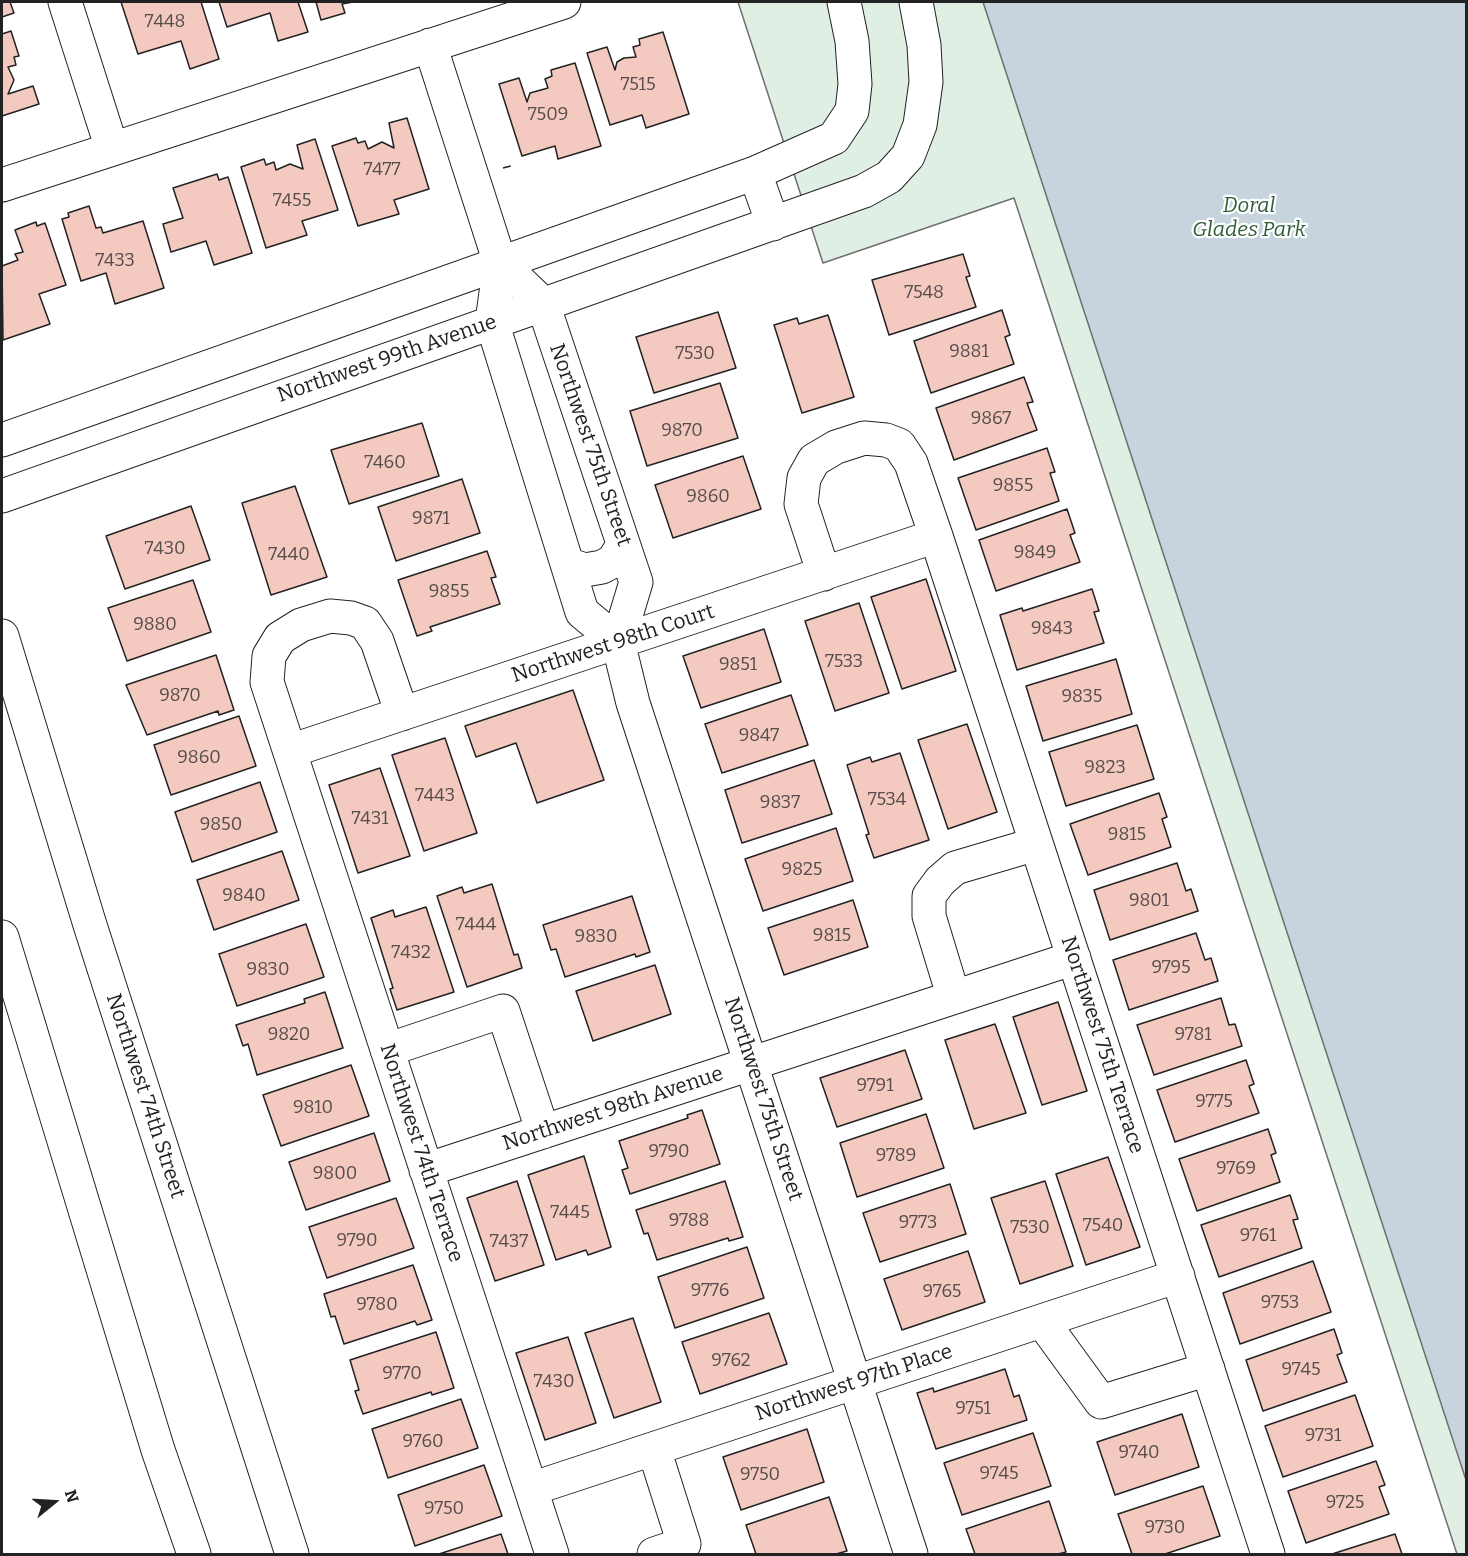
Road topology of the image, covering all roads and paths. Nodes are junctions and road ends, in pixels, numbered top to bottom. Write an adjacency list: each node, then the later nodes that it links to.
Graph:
1 (65, 2): 6 (street)
2 (559, 2): 5 (street)
3 (844, 2): 7 (street)
4 (916, 2): 9 (street, Northwest 99th Avenue)
5 (430, 45): 6 (street); 10 (street, Northwest 75th Street)
6 (112, 149): 8 (street)
7 (755, 173): 9 (street); 10 (street)
8 (2, 185)
9 (773, 224): 11 (street, Northwest 99th Avenue)
10 (500, 263): 11 (street, Northwest 75th Street); 12 (street, Northwest 75th Street); 13 (street)
11 (543, 304): 12 (street, Northwest 99th Avenue); 16 (street, Northwest 75th Street)
12 (492, 322): 14 (street, Northwest 99th Avenue); 17 (street, Northwest 75th Street)
13 (2, 440)
14 (2, 496)
15 (936, 536): 18 (street, Northwest 98th Court); 18 (street); 23 (street, Northwest 75th Terrace)
16 (623, 545): 17 (street); 20 (street, Northwest 75th Street)
17 (567, 564): 20 (street, Northwest 75th Street)
18 (824, 574): 20 (street, Northwest 98th Court)
19 (2, 636): 38 (street, Northwest 74th Street)
20 (618, 642): 21 (street, Northwest 98th Court); 28 (street, Northwest 75th Street)
21 (402, 714): 22 (street, Northwest 98th Court); 22 (street)
22 (290, 751): 27 (street, Northwest 74th Terrace)
23 (1036, 844): 25 (street, Northwest 75th Terrace); 26 (street)
24 (2, 937): 37 (street)
25 (1074, 958): 26 (street, Northwest 98th Avenue); 31 (street, Northwest 75th Terrace)
26 (953, 995): 28 (street, Northwest 98th Avenue)
27 (387, 1050): 29 (street); 30 (street, Northwest 74th Terrace)
28 (751, 1064): 29 (street, Northwest 98th Avenue); 34 (street, Northwest 75th Street)
29 (543, 1132): 30 (street, Northwest 98th Avenue)
30 (426, 1170): 36 (street, Northwest 74th Terrace)
31 (1178, 1276): 32 (street, Northwest 97th Place); 33 (street, Northwest 75th Terrace)
32 (1042, 1321): 33 (street); 34 (street, Northwest 97th Place)
33 (1208, 1369): 42 (street, Northwest 75th Terrace)
34 (856, 1382): 35 (street, Northwest 97th Place); 41 (street, Northwest 75th Street)
35 (654, 1449): 36 (street, Northwest 97th Place); 40 (street)
36 (531, 1489): 39 (street, Northwest 74th Terrace)
37 (194, 1554)
38 (292, 1554)
39 (552, 1554)
40 (654, 1554)
41 (911, 1554)
42 (1268, 1554)

